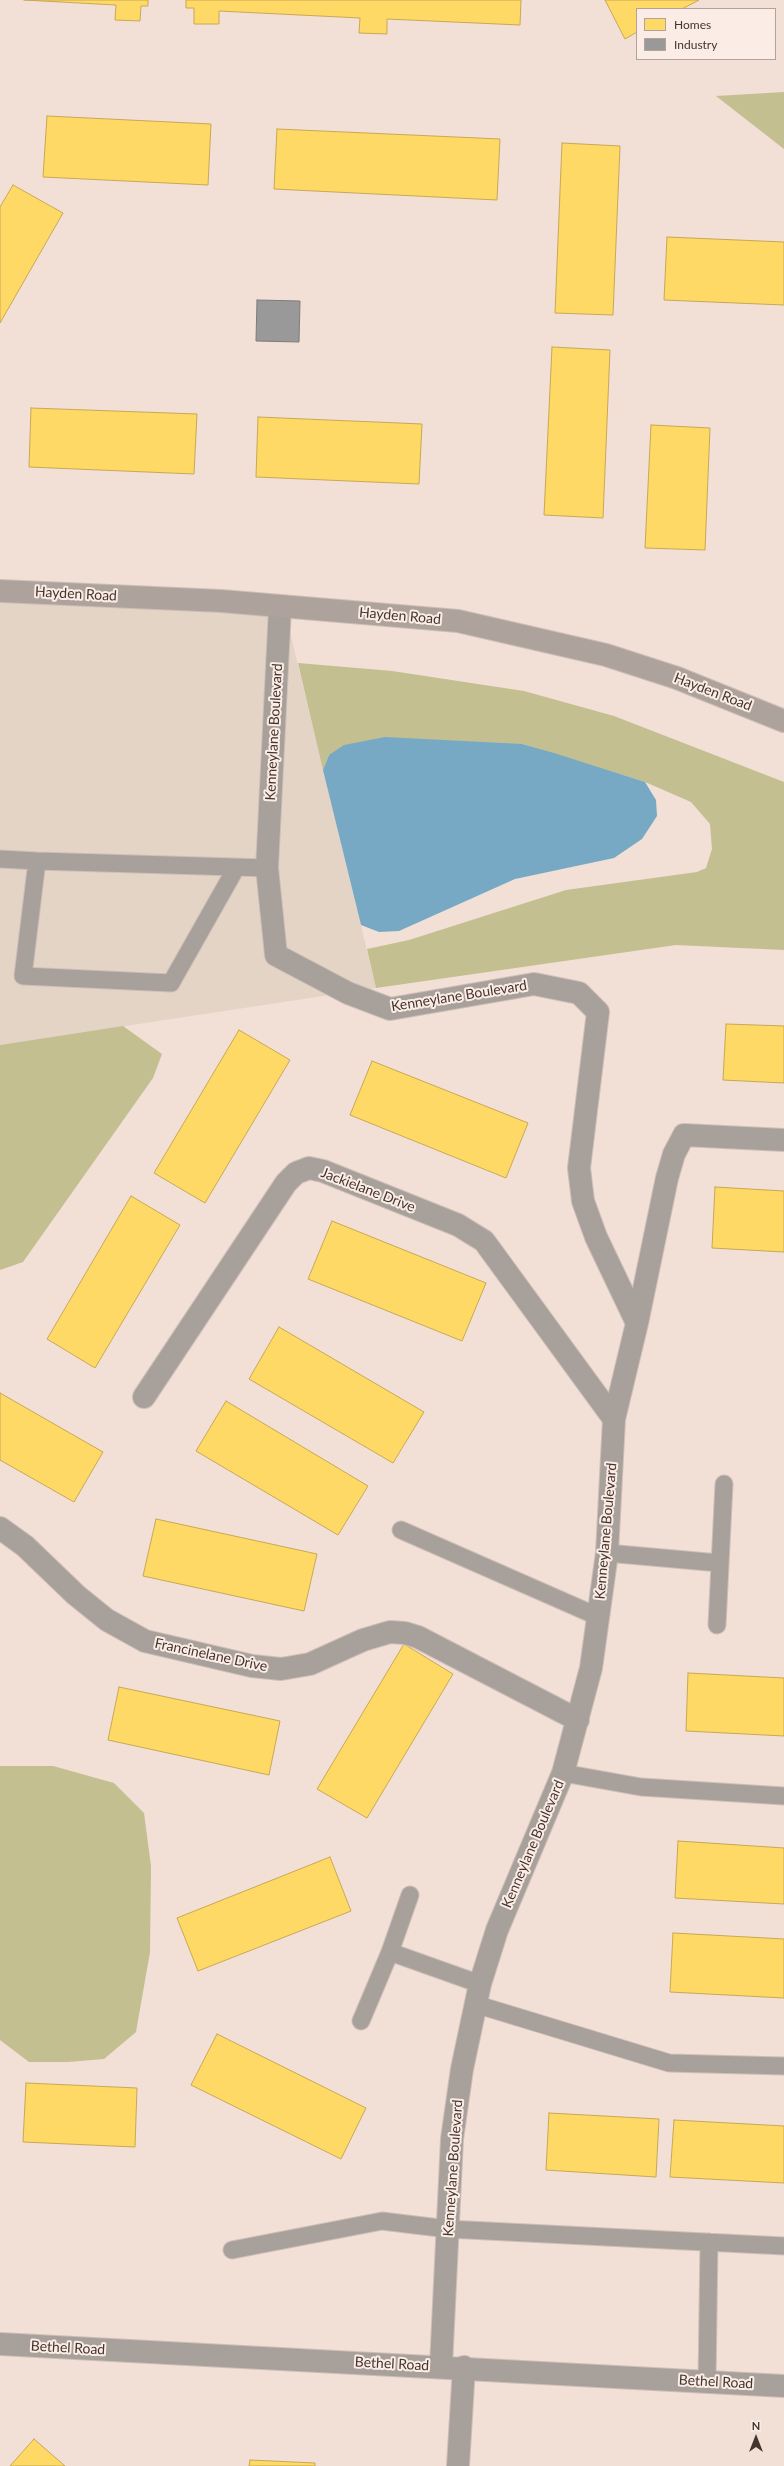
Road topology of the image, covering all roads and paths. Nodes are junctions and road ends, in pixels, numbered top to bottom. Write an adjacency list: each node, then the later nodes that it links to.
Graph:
1 (0, 591): 2 (main road, Hayden Road)
2 (280, 607): 3 (main road, Hayden Road); 7 (street, Kenneylane Boulevard)
3 (784, 721)
4 (0, 859): 5 (lane)
5 (37, 861): 6 (lane); 6 (lane)
6 (236, 868): 7 (lane)
7 (267, 868): 9 (street, Kenneylane Boulevard)
8 (784, 1140): 9 (street, Kenneylane Boulevard)
9 (637, 1323): 11 (street, Kenneylane Boulevard)
10 (144, 1397): 11 (street, Jackielane Drive)
11 (614, 1419): 15 (street, Kenneylane Boulevard)
12 (724, 1484): 16 (lane)
13 (0, 1528): 19 (street, Francinelane Drive)
14 (401, 1530): 17 (lane)
15 (607, 1553): 16 (lane); 17 (street, Kenneylane Boulevard)
16 (719, 1563): 18 (lane)
17 (599, 1617): 19 (street, Kenneylane Boulevard)
18 (717, 1625)
19 (578, 1720): 20 (street, Kenneylane Boulevard)
20 (563, 1773): 21 (lane); 24 (street, Kenneylane Boulevard)
21 (784, 1796)
22 (410, 1895): 23 (lane)
23 (390, 1952): 24 (lane); 25 (lane)
24 (478, 1994): 26 (lane); 27 (street, Kenneylane Boulevard)
25 (361, 2021)
26 (784, 2066)
27 (448, 2229): 28 (lane); 30 (lane); 32 (street, Kenneylane Boulevard)
28 (709, 2242): 29 (lane); 34 (lane)
29 (784, 2246)
30 (232, 2250)
31 (0, 2344): 32 (street, Bethel Road)
32 (441, 2366): 33 (street, Bethel Road)
33 (464, 2367): 34 (street, Bethel Road); 36 (street)
34 (707, 2382): 35 (street, Bethel Road)
35 (784, 2386)
36 (458, 2466)

